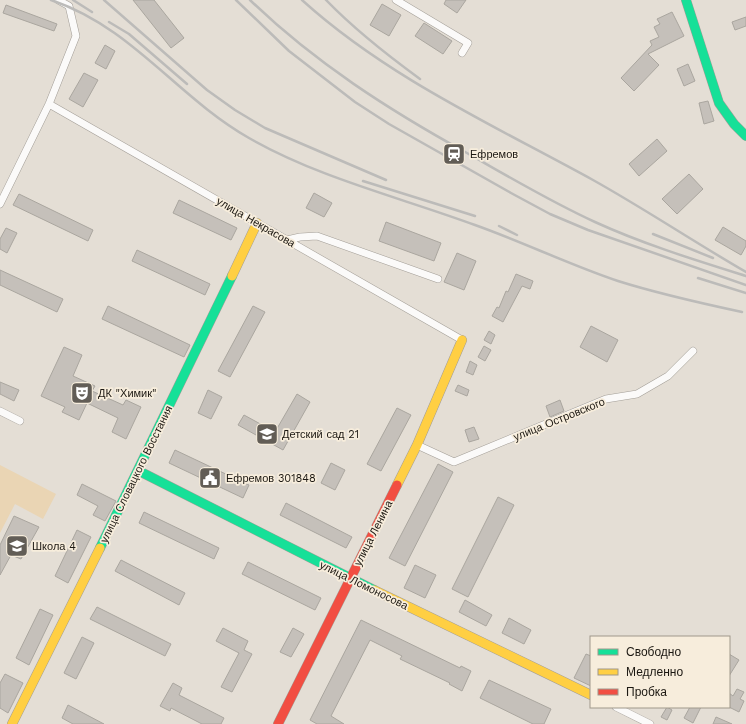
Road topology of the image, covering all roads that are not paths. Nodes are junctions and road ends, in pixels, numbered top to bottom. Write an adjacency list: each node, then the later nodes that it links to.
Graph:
1 (58, 0): 5 (street)
2 (396, 0): 4 (street)
3 (686, 0): 6 (street)
4 (462, 53)
5 (49, 104): 7 (street); 8 (street, улица Некрасова)
6 (746, 136)
7 (0, 204)
8 (257, 223): 9 (street, улица Некрасова); 16 (street, улица Словацкого Восстания)
9 (287, 240): 10 (street); 11 (street, улица Некрасова)
10 (438, 279)
11 (462, 340): 15 (street, улица Ленина)
12 (693, 351): 15 (street, улица Островского)
13 (0, 411): 14 (street)
14 (20, 421)
15 (417, 445): 17 (street, улица Ленина)
16 (139, 471): 17 (street, улица Ломоносова); 20 (street, улица Словацкого Восстания)
17 (350, 579): 18 (street, улица Ломоносова); 21 (street, улица Ленина)
18 (590, 695)
19 (618, 708): 22 (street)
20 (12, 724)
21 (278, 724)
22 (650, 724)

